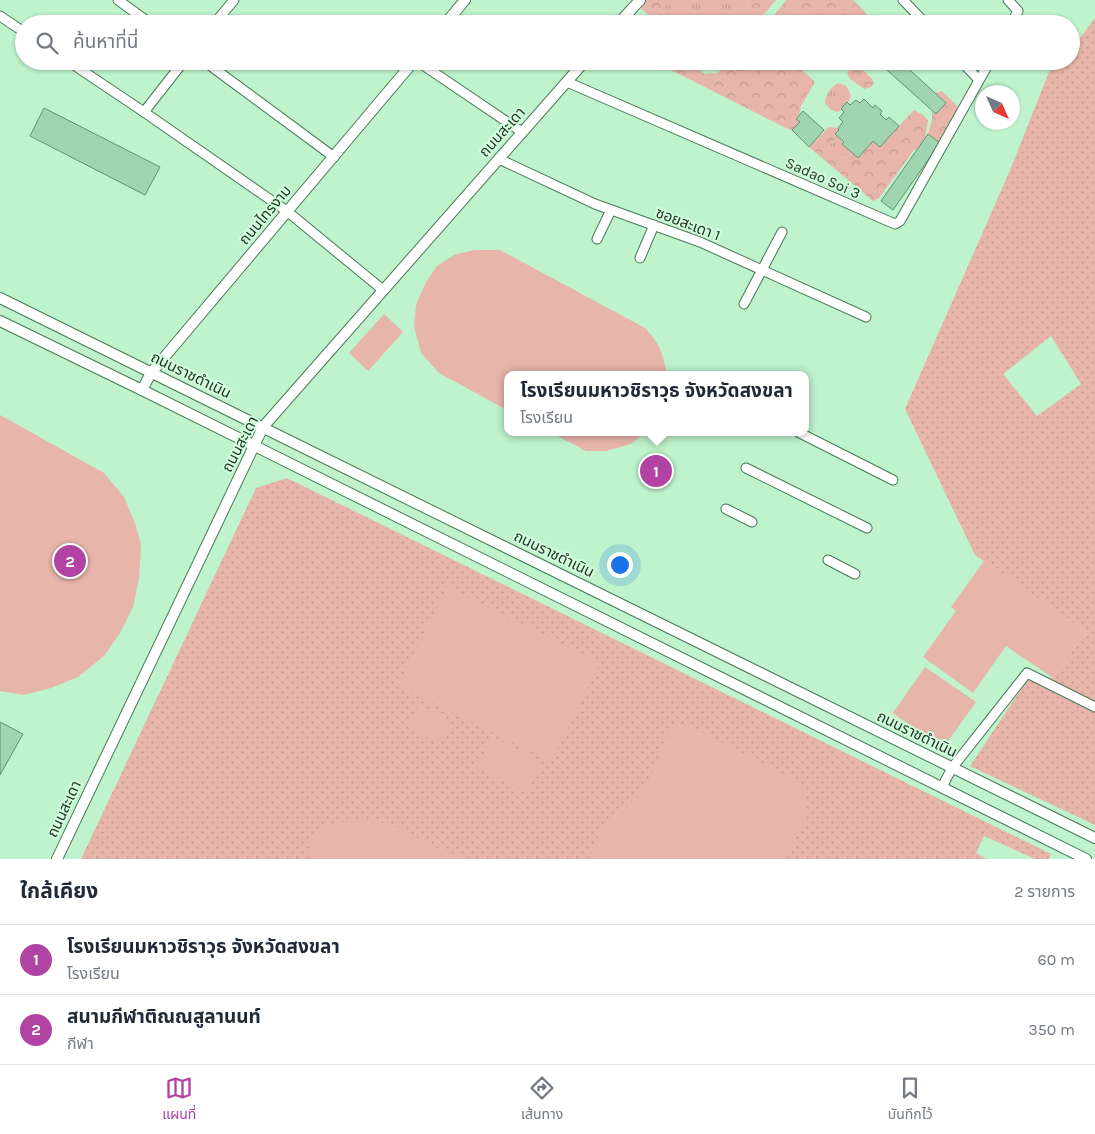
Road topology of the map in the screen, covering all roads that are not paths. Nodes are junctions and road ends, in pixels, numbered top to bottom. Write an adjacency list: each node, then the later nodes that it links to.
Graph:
1 (118, 0): 7 (street)
2 (234, 0): 8 (street)
3 (465, 0): 9 (street)
4 (640, 0): 10 (street)
5 (903, 0): 11 (street)
6 (1008, 0): 12 (street)
7 (139, 15)
8 (222, 15)
9 (452, 15)
10 (626, 15)
11 (917, 15)
12 (1016, 15)
13 (0, 16): 14 (street)
14 (15, 26)
15 (81, 70): 25 (street)
16 (177, 70): 25 (street)
17 (216, 70): 27 (street)
18 (408, 70): 27 (street, ถนนไทรงาม)
19 (429, 70): 26 (street)
20 (577, 70): 24 (street, ถนนสะเดา)
21 (970, 70): 23 (street)
22 (985, 70): 23 (street, Sadao Soi 3)
23 (979, 80): 24 (street, Sadao Soi 3)
24 (567, 82): 26 (street, ถนนสะเดา)
25 (144, 112): 30 (street)
26 (522, 132): 28 (street, ถนนสะเดา)
27 (334, 157): 30 (street, ถนนไทรงาม)
28 (499, 159): 29 (street, ซอยสะเดา 1); 36 (street, ถนนสะเดา)
29 (610, 210): 31 (street, ซอยสะเดา 1); 33 (street)
30 (288, 212): 36 (street); 41 (street, ถนนไทรงาม)
31 (654, 225): 34 (street); 35 (street, ซอยสะเดา 1)
32 (782, 232): 35 (street)
33 (597, 239)
34 (640, 258)
35 (762, 271): 38 (street); 39 (street, ซอยสะเดา 1)
36 (383, 290): 43 (street, ถนนสะเดา)
37 (0, 298): 41 (street, ถนนราชดำเนิน)
38 (744, 304)
39 (866, 317)
40 (0, 321): 42 (street)
41 (151, 373): 42 (street, ถนนไทรงาม); 43 (street, ถนนราชดำเนิน)
42 (142, 390): 45 (street)
43 (263, 426): 45 (street, ถนนสะเดา); 54 (street, ถนนราชดำเนิน)
44 (806, 436): 47 (street)
45 (254, 446): 55 (street); 59 (street, ถนนสะเดา)
46 (746, 468): 50 (street)
47 (893, 480)
48 (726, 509): 49 (street)
49 (752, 522)
50 (867, 528)
51 (828, 560): 52 (street)
52 (856, 574)
53 (1095, 708): 54 (street)
54 (952, 768): 55 (street); 56 (street, ถนนราชดำเนิน)
55 (942, 787): 57 (street)
56 (1095, 838)
57 (1067, 848): 58 (street); 60 (street)
58 (1082, 858)
59 (57, 859)
60 (1062, 859)

